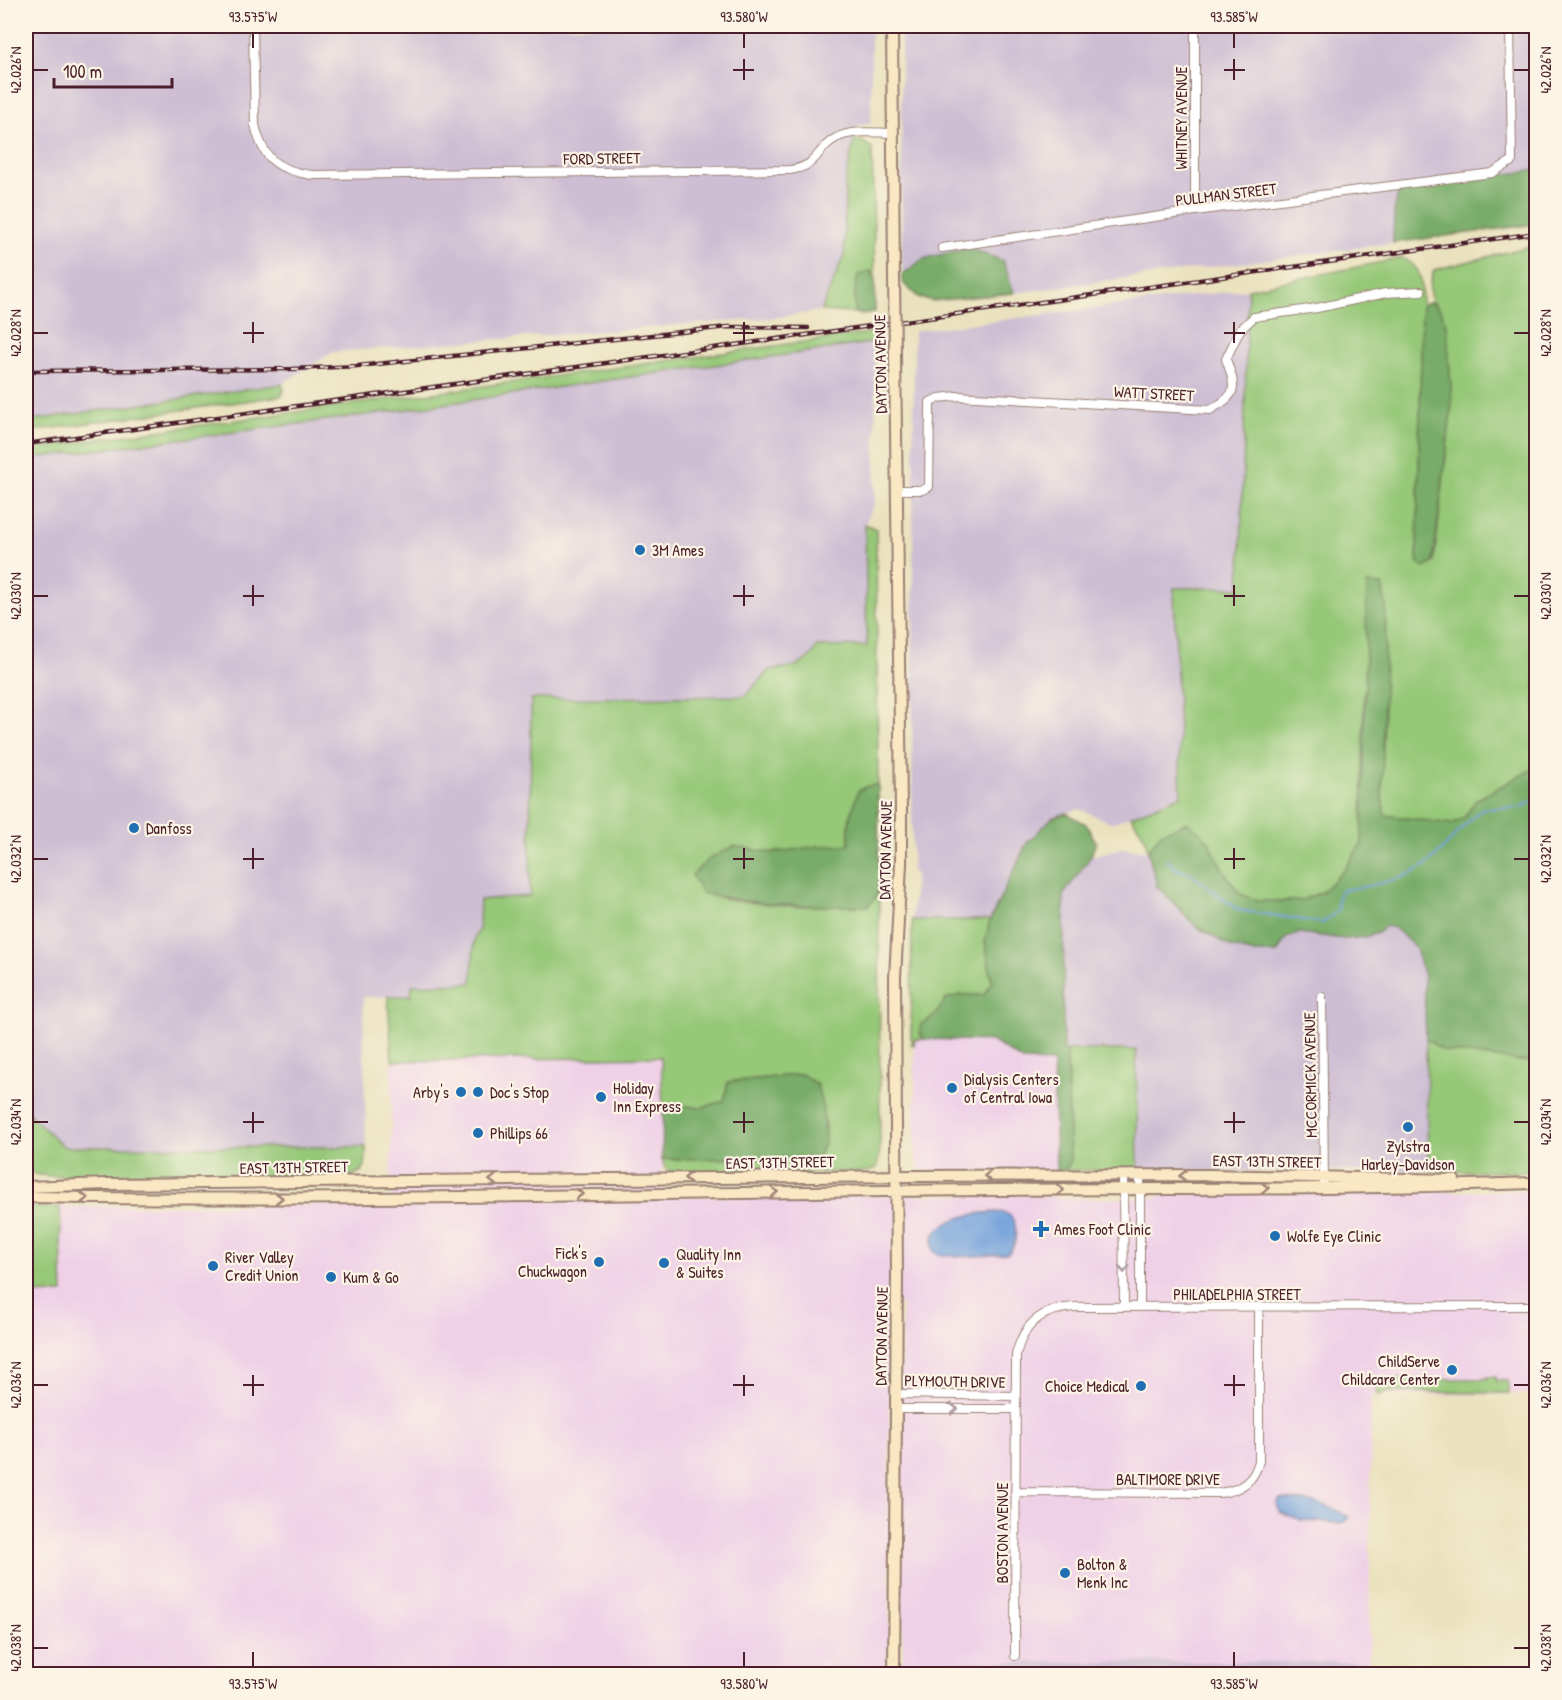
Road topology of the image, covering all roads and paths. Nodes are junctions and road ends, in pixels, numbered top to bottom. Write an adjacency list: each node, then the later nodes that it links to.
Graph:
1 (253, 26): 5 (street, FORD STREET)
2 (892, 26): 5 (main road, DAYTON AVENUE)
3 (1195, 26): 6 (street, WHITNEY AVENUE)
4 (1510, 26): 6 (street, PULLMAN STREET)
5 (893, 133): 9 (main road, DAYTON AVENUE, bridge)
6 (1195, 211): 7 (street, PULLMAN STREET)
7 (942, 248)
8 (1421, 291): 9 (street, WATT STREET)
9 (897, 490): 11 (main road, DAYTON AVENUE)
10 (1322, 997): 14 (street, MCCORMICK AVENUE)
11 (897, 1176): 12 (main road, EAST 13TH STREET, one-way to 11); 16 (main road, EAST 13TH STREET, one-way to 16); 19 (main road, DAYTON AVENUE)
12 (1123, 1176): 13 (main road, EAST 13TH STREET); 17 (street)
13 (1140, 1176): 14 (main road, EAST 13TH STREET, one-way to 13); 18 (street)
14 (1324, 1183): 15 (main road, EAST 13TH STREET); 18 (main road, EAST 13TH STREET, one-way to 14)
15 (1536, 1183)
16 (26, 1187)
17 (1123, 1190): 18 (main road, EAST 13TH STREET); 19 (main road, EAST 13TH STREET, one-way to 17); 22 (street, one-way to 22)
18 (1140, 1190): 23 (street)
19 (897, 1191): 20 (main road, EAST 13TH STREET, one-way to 19); 25 (main road, DAYTON AVENUE)
20 (26, 1197)
21 (1536, 1306): 24 (street, PHILADELPHIA STREET)
22 (1124, 1307): 23 (street, PHILADELPHIA STREET); 26 (street, PHILADELPHIA STREET)
23 (1140, 1307): 24 (street, PHILADELPHIA STREET)
24 (1259, 1308): 29 (street, BALTIMORE DRIVE)
25 (895, 1394): 26 (street, PLYMOUTH DRIVE); 27 (main road, DAYTON AVENUE)
26 (1015, 1396): 28 (street, PHILADELPHIA STREET)
27 (895, 1409): 28 (street, PLYMOUTH DRIVE, one-way to 28); 31 (main road, DAYTON AVENUE)
28 (1015, 1409): 29 (street, BOSTON AVENUE)
29 (1016, 1492): 30 (street, BOSTON AVENUE)
30 (1015, 1656)
31 (894, 1674)

